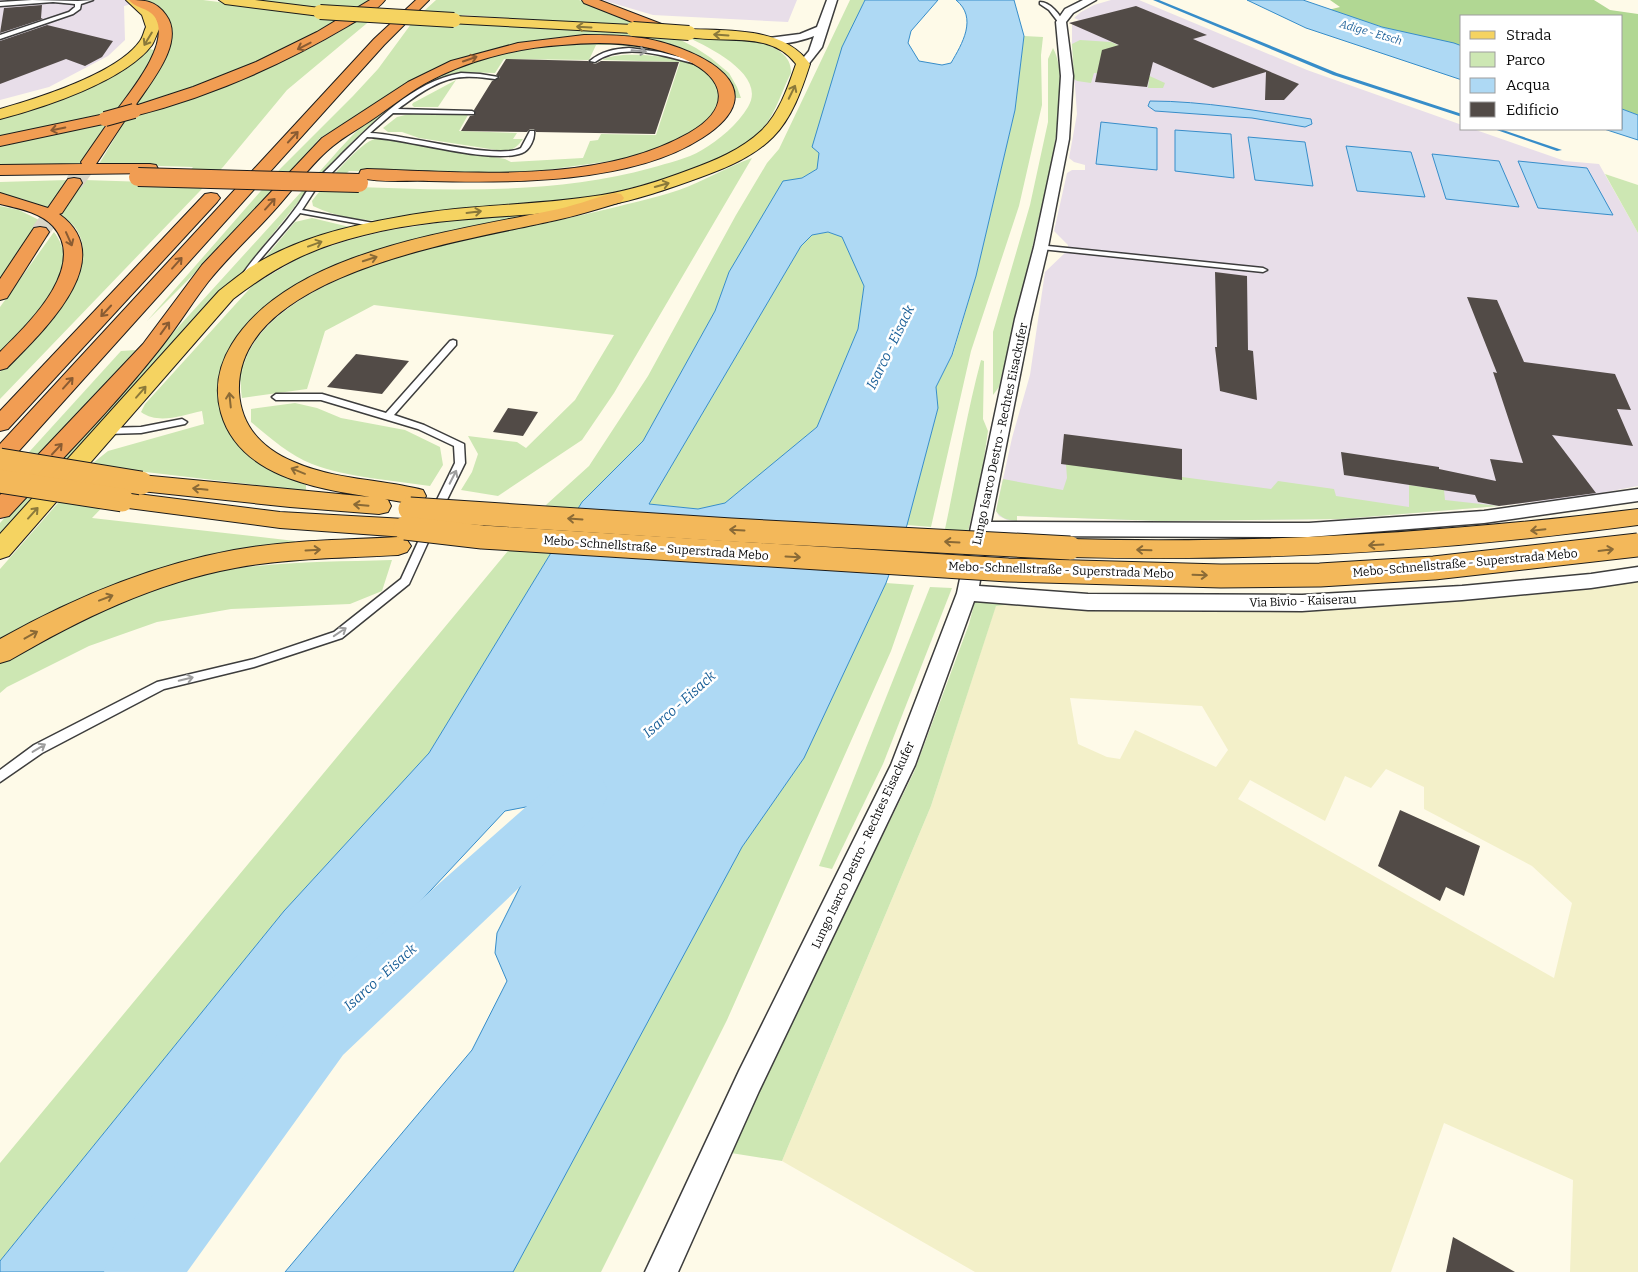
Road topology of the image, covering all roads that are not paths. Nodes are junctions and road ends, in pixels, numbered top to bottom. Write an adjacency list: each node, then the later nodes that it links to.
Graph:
1 (90, 0): 10 (lane)
2 (133, 0): 24 (main road, one-way to 24); 29 (highway)
3 (225, 0): 16 (main road, one-way to 3, bridge)
4 (379, 0): 28 (highway, one-way to 28, bridge)
5 (405, 0): 20 (highway)
6 (423, 0): 53 (highway, one-way to 6)
7 (588, 0): 17 (highway)
8 (832, 0): 14 (street)
9 (1090, 0): 13 (street)
10 (78, 3): 12 (lane); 15 (lane)
11 (1042, 3): 13 (lane)
12 (0, 4)
13 (1061, 22): 42 (street, Lungo Isarco Destro - Rechtes Eisackufer)
14 (822, 28): 16 (street); 19 (street)
15 (0, 37)
16 (769, 41): 19 (main road)
17 (709, 59): 18 (lane, one-way to 17); 34 (highway); 56 (highway, one-way to 17)
18 (593, 61)
19 (802, 64): 37 (main road, one-way to 19)
20 (335, 68)
21 (495, 77): 22 (lane)
22 (391, 111): 23 (lane); 27 (lane)
23 (472, 113)
24 (0, 114)
25 (737, 115): 34 (highway)
26 (532, 132): 27 (lane)
27 (365, 135): 39 (lane)
28 (0, 141)
29 (89, 162)
30 (244, 163): 51 (highway, one-way to 51)
31 (0, 170): 32 (highway)
32 (144, 173): 33 (highway); 34 (highway, bridge)
33 (0, 177)
34 (363, 179)
35 (74, 184): 38 (highway)
36 (0, 198): 47 (highway, one-way to 47)
37 (615, 198): 40 (main road, one-way to 37); 58 (highway, one-way to 37)
38 (56, 209)
39 (298, 210): 40 (lane); 44 (lane)
40 (379, 226): 44 (main road, one-way to 40)
41 (40, 232): 45 (highway)
42 (1042, 247): 43 (lane); 60 (street, Lungo Isarco Destro - Rechtes Eisackufer)
43 (1263, 270)
44 (243, 280): 52 (main road, one-way to 44)
45 (0, 294)
46 (453, 343): 49 (lane)
47 (0, 364)
48 (276, 397): 49 (lane)
49 (388, 416): 66 (lane, one-way to 49)
50 (182, 422): 52 (lane)
51 (0, 424)
52 (106, 431): 62 (main road, one-way to 52)
53 (0, 459): 58 (highway, one-way to 53, bridge)
54 (0, 481): 58 (highway, bridge)
55 (1638, 495): 60 (street)
56 (0, 510)
57 (1638, 517): 59 (highway, Mebo-Schnellstraße - Superstrada Mebo, one-way to 59, bridge)
58 (407, 520): 59 (highway, bridge); 59 (highway, bridge); 65 (highway, one-way to 58)
59 (485, 525): 61 (highway, Mebo-Schnellstraße - Superstrada Mebo, one-way to 61, bridge)
60 (980, 529): 64 (street, Lungo Isarco Destro - Rechtes Eisackufer)
61 (1638, 545)
62 (0, 550)
63 (1638, 574): 64 (street, Via Bivio - Kaiserau)
64 (967, 594): 67 (street, Lungo Isarco Destro - Rechtes Eisackufer)
65 (0, 652)
66 (0, 777)
67 (661, 1272)

